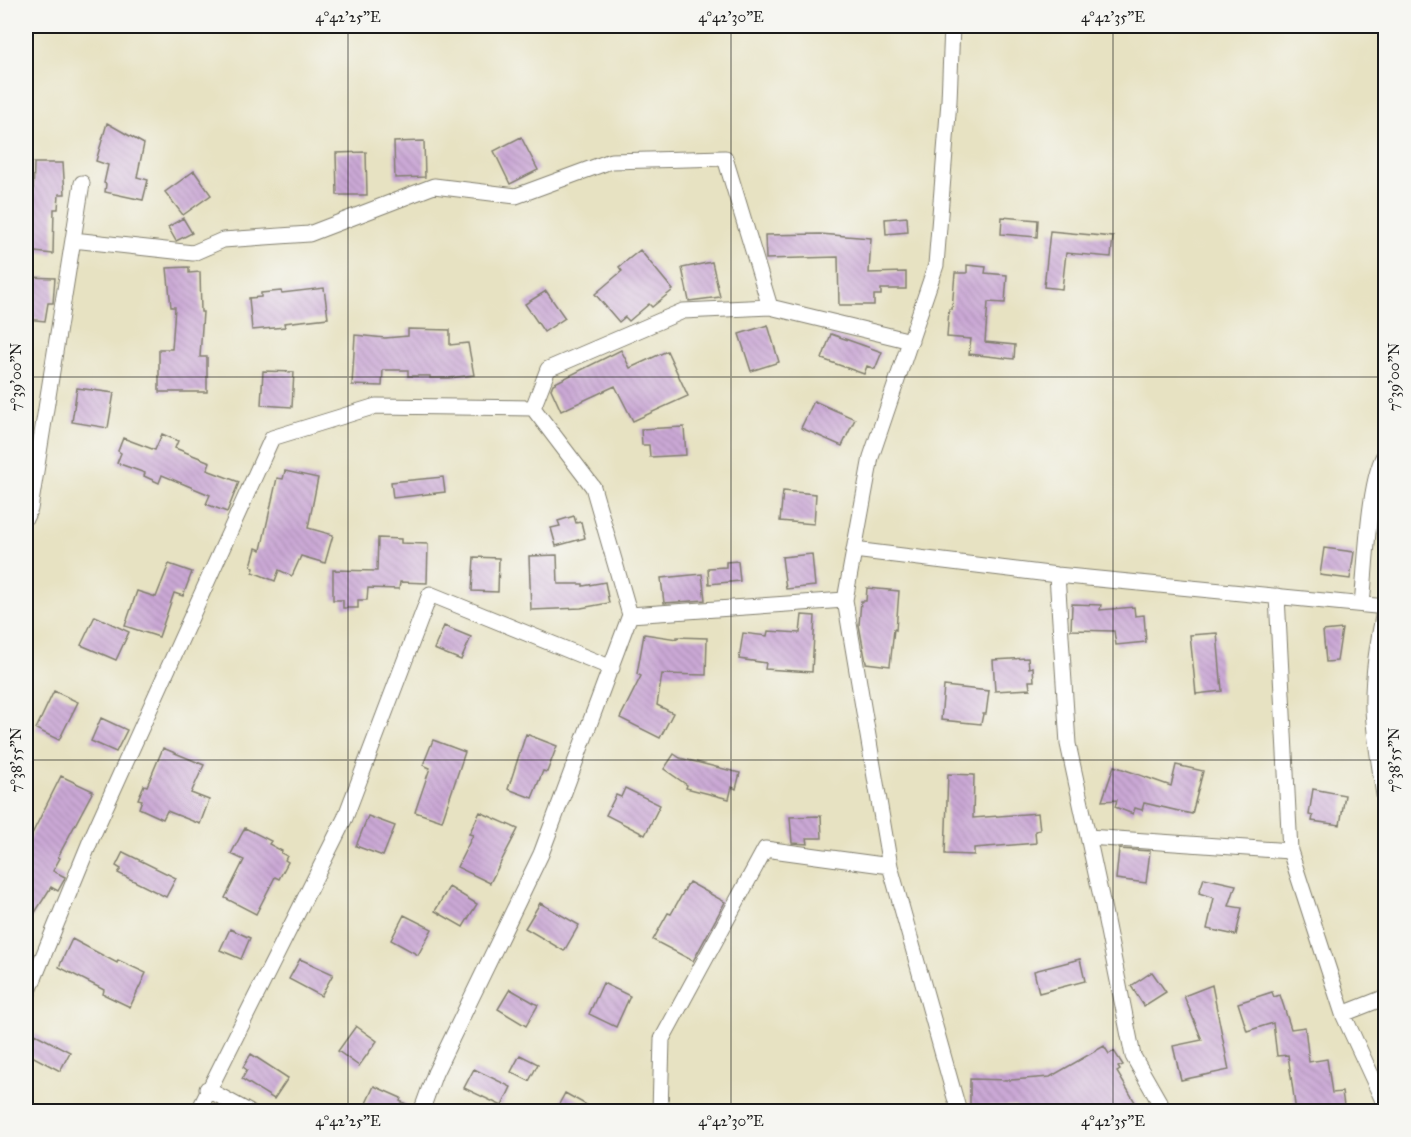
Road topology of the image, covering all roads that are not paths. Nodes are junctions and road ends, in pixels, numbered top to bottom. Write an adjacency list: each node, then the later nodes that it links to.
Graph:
1 (952, 26): 5 (street)
2 (82, 183): 3 (street)
3 (73, 240): 4 (street); 8 (street)
4 (770, 307): 5 (street); 6 (street)
5 (911, 341): 9 (street)
6 (533, 408): 15 (street); 22 (street)
7 (1386, 452): 13 (street)
8 (26, 517)
9 (854, 550): 10 (street); 12 (street)
10 (1057, 575): 11 (street); 18 (street)
11 (1277, 596): 13 (street); 19 (street)
12 (845, 600): 15 (street); 20 (street)
13 (1362, 604): 14 (street)
14 (1385, 607): 17 (street)
15 (630, 615): 16 (street)
16 (612, 668): 24 (street); 28 (street)
17 (1386, 807)
18 (1088, 837): 19 (street); 31 (street)
19 (1290, 851): 23 (street)
20 (890, 866): 29 (street); 30 (street)
21 (1386, 997): 23 (street)
22 (26, 998)
23 (1343, 1014): 25 (street)
24 (207, 1089): 26 (street); 27 (street)
25 (1386, 1107)
26 (198, 1112)
27 (249, 1112)
28 (421, 1112)
29 (660, 1112)
30 (959, 1112)
31 (1165, 1112)

